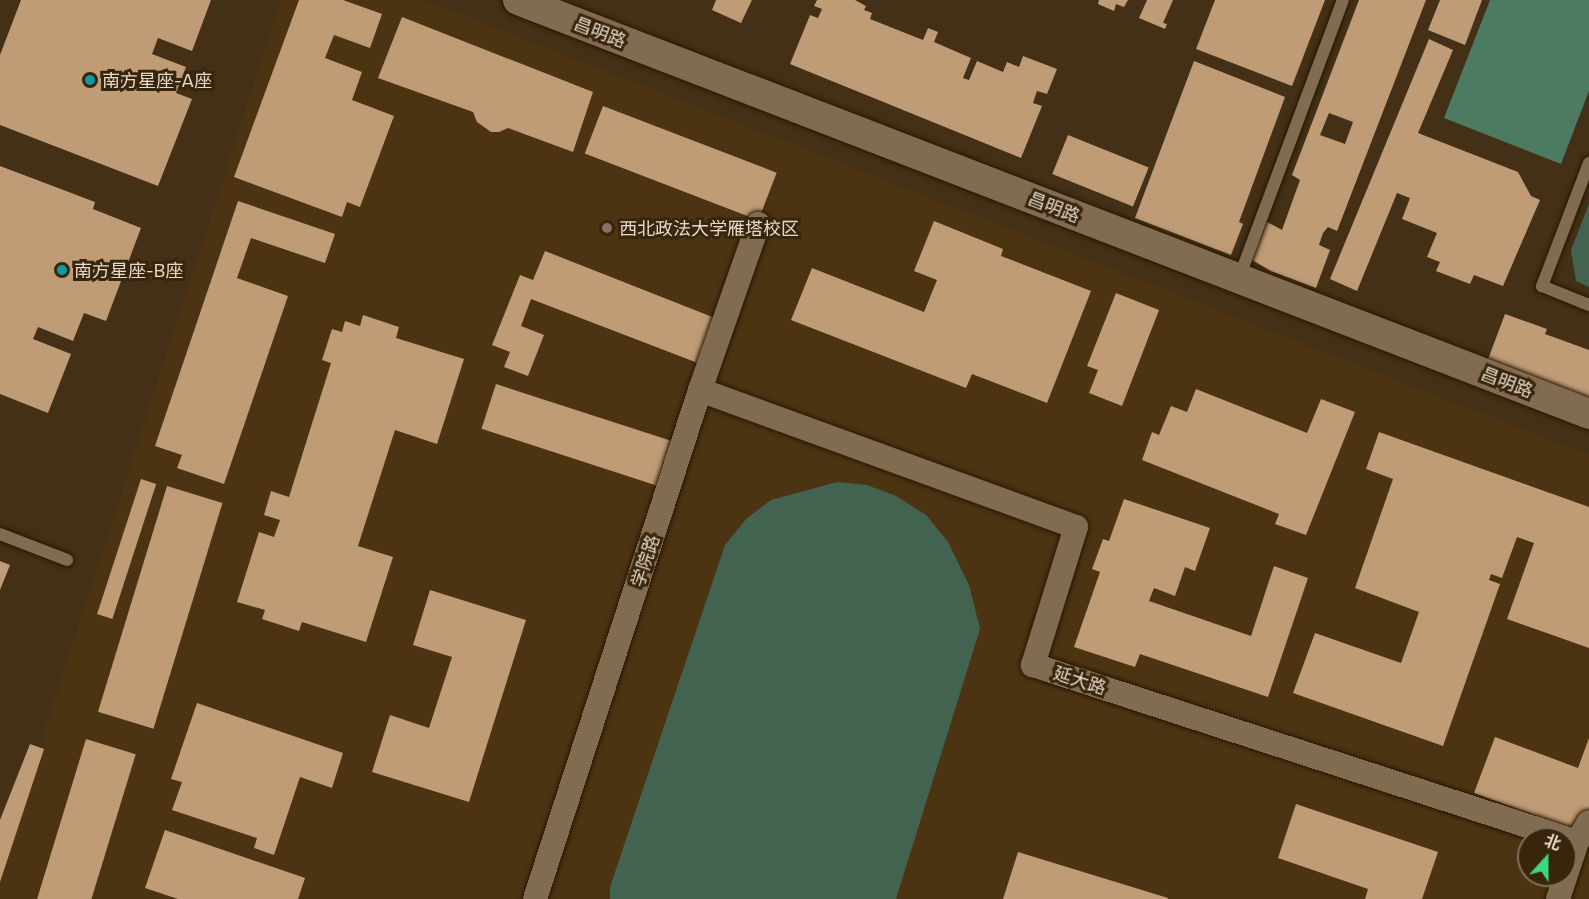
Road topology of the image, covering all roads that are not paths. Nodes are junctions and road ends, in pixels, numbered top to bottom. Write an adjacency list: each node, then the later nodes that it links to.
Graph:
1 (518, 0): 5 (street, 昌明路)
2 (1343, 0): 5 (lane)
3 (1589, 163): 6 (lane)
4 (758, 224): 7 (street, 学院路)
5 (1239, 278): 8 (street, 昌明路)
6 (1589, 305)
7 (700, 390): 11 (street, 延大路); 12 (street, 学院路)
8 (1589, 414)
9 (0, 534): 10 (lane)
10 (66, 560)
11 (1583, 832): 13 (street)
12 (536, 899)
13 (1558, 899)

